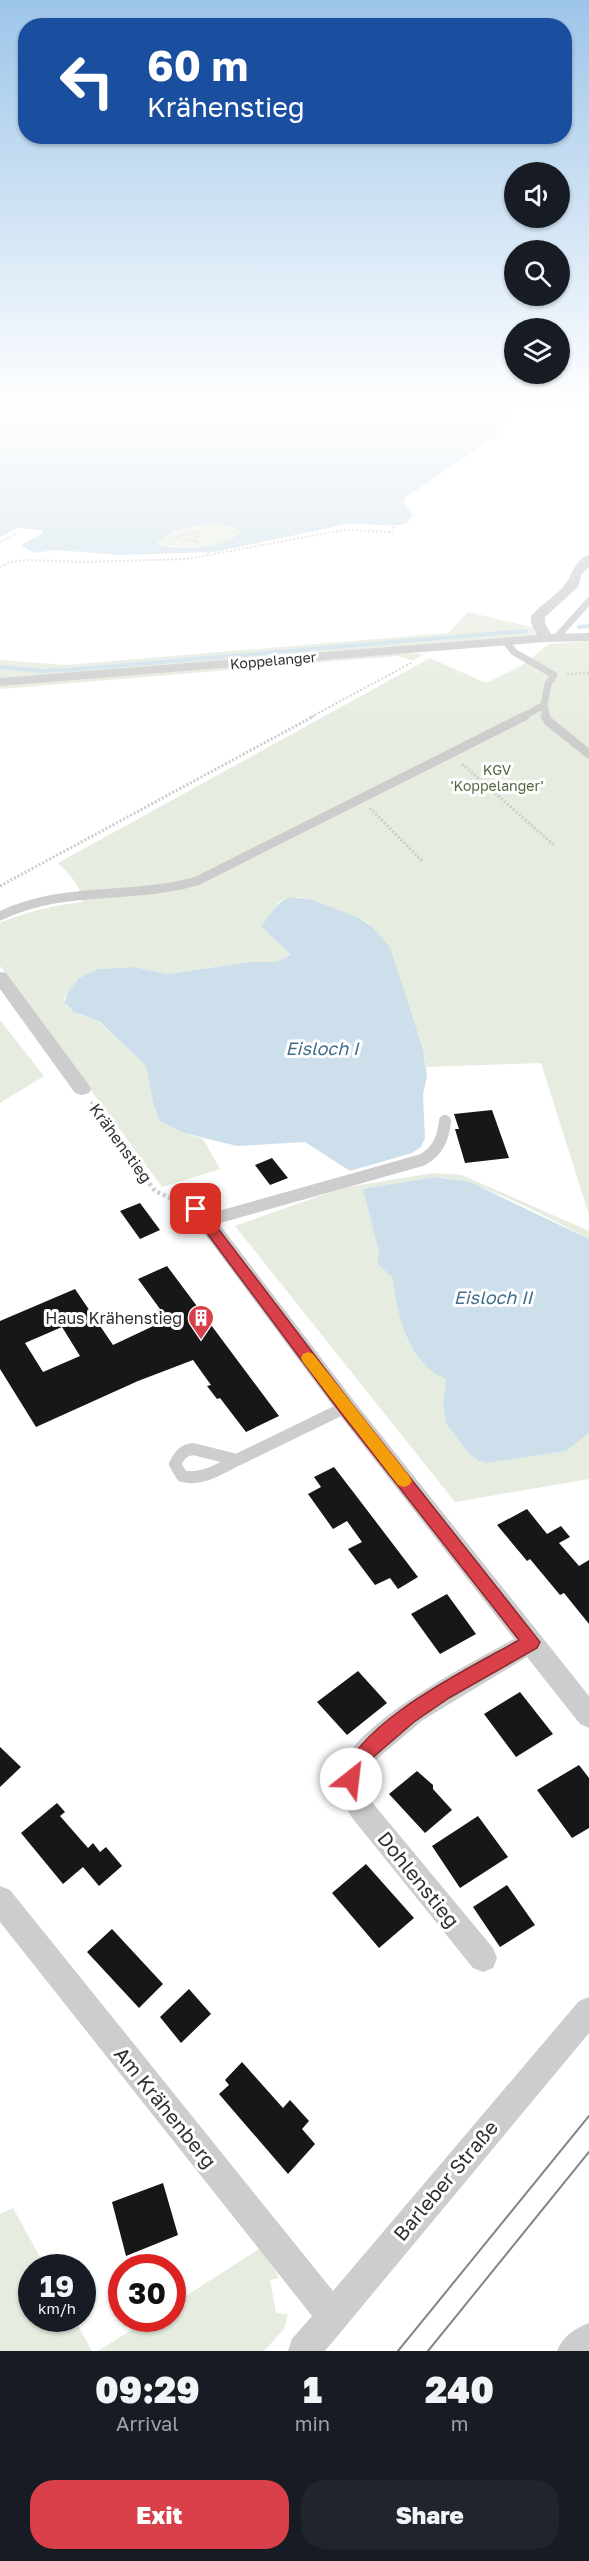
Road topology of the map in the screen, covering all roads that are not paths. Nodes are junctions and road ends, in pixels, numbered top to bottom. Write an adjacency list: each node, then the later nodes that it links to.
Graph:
1 (589, 559): 4 (street)
2 (589, 601): 4 (lane)
3 (589, 637): 4 (street, Koppelanger)
4 (552, 638): 5 (street, Koppelanger)
5 (506, 642): 6 (street, Koppelanger); 7 (lane)
6 (0, 682)
7 (544, 704): 8 (lane); 9 (lane)
8 (589, 754)
9 (0, 916)
10 (0, 977): 11 (street, Krähenstieg)
11 (82, 1089)
12 (445, 1121): 13 (lane)
13 (201, 1215): 14 (street)
14 (345, 1407): 15 (lane); 16 (street)
15 (237, 1460)
16 (531, 1642): 17 (street); 19 (street, Dohlenstieg)
17 (589, 1716)
18 (0, 1900): 21 (street, Am Krähenberg)
19 (483, 1958)
20 (589, 2011): 21 (street, Barleber Straße)
21 (332, 2315): 23 (street, Barleber Straße)
22 (589, 2339): 24 (street)
23 (304, 2351)
24 (573, 2351)

